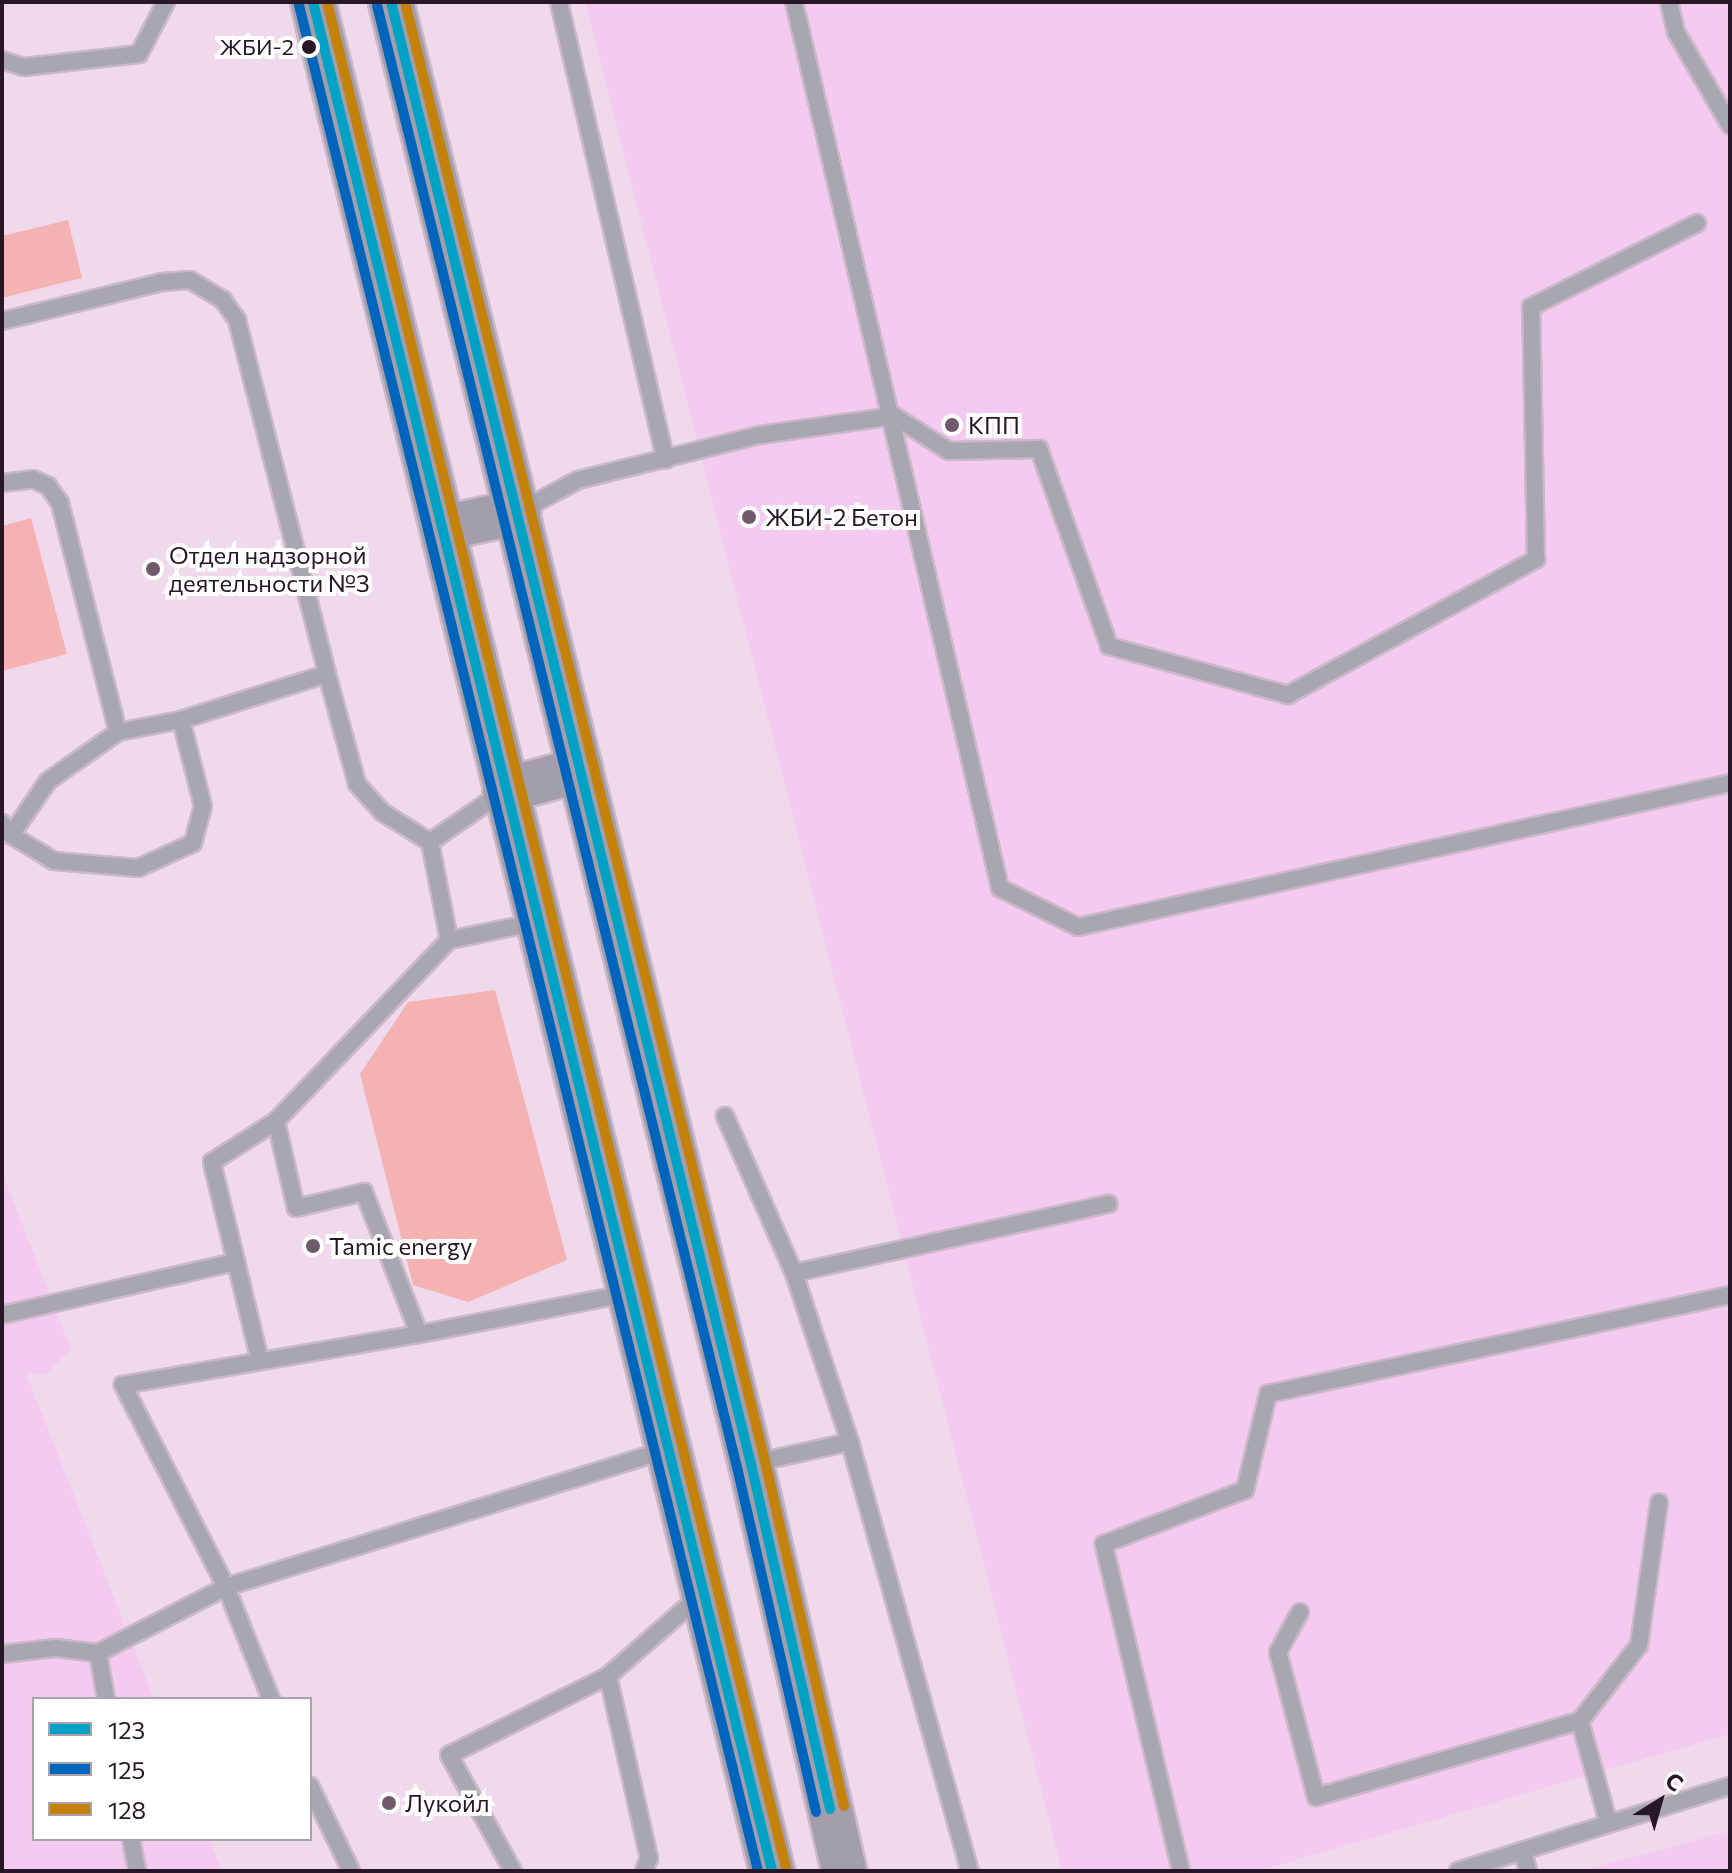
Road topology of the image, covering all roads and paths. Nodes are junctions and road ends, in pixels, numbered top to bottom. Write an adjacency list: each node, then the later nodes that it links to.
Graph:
1 (166, 2): 7 (lane)
2 (313, 2): 15 (main road)
3 (391, 2): 14 (main road)
4 (559, 2): 12 (lane)
5 (794, 2): 11 (lane)
6 (1669, 2): 8 (lane)
7 (2, 60)
8 (1730, 125)
9 (1697, 223): 11 (lane)
10 (2, 321): 16 (lane)
11 (894, 416): 12 (lane); 20 (lane)
12 (666, 460): 14 (lane)
13 (2, 483): 18 (lane)
14 (518, 512): 15 (main road); 19 (main road)
15 (443, 528): 21 (main road)
16 (327, 674): 17 (lane); 23 (lane)
17 (181, 720): 18 (lane); 22 (lane)
18 (118, 732): 22 (lane)
19 (580, 770): 21 (main road); 38 (main road)
20 (1730, 783)
21 (505, 790): 23 (lane); 24 (main road)
22 (7, 829)
23 (430, 842): 25 (lane)
24 (538, 922): 25 (lane); 31 (main road)
25 (449, 940): 27 (lane)
26 (725, 1116): 30 (lane)
27 (276, 1121): 29 (lane); 34 (lane)
28 (1109, 1204): 30 (lane)
29 (236, 1262): 33 (lane); 35 (lane)
30 (794, 1273): 36 (lane)
31 (631, 1292): 34 (lane); 37 (main road)
32 (1730, 1295): 61 (lane)
33 (2, 1315)
34 (419, 1334): 35 (lane)
35 (260, 1361): 40 (lane)
36 (850, 1442): 38 (lane); 60 (lane)
37 (670, 1448): 40 (lane); 41 (main road)
38 (751, 1464): 59 (main road)
39 (1659, 1502): 48 (lane)
40 (226, 1587): 43 (lane); 47 (lane)
41 (705, 1591): 45 (lane); 58 (main road)
42 (1300, 1612): 48 (lane)
43 (98, 1653): 44 (lane); 46 (lane)
44 (2, 1654)
45 (608, 1676): 56 (lane); 57 (lane)
46 (106, 1697)
47 (270, 1697)
48 (1580, 1721): 51 (lane)
49 (1730, 1786): 51 (lane)
50 (312, 1790): 55 (lane)
51 (1608, 1821): 53 (lane)
52 (131, 1841): 54 (lane)
53 (1523, 1853): 62 (lane); 63 (lane)
54 (137, 1871)
55 (351, 1871)
56 (513, 1871)
57 (644, 1871)
58 (772, 1871)
59 (844, 1871)
60 (970, 1871)
61 (1181, 1871)
62 (1458, 1871)
63 (1528, 1871)

